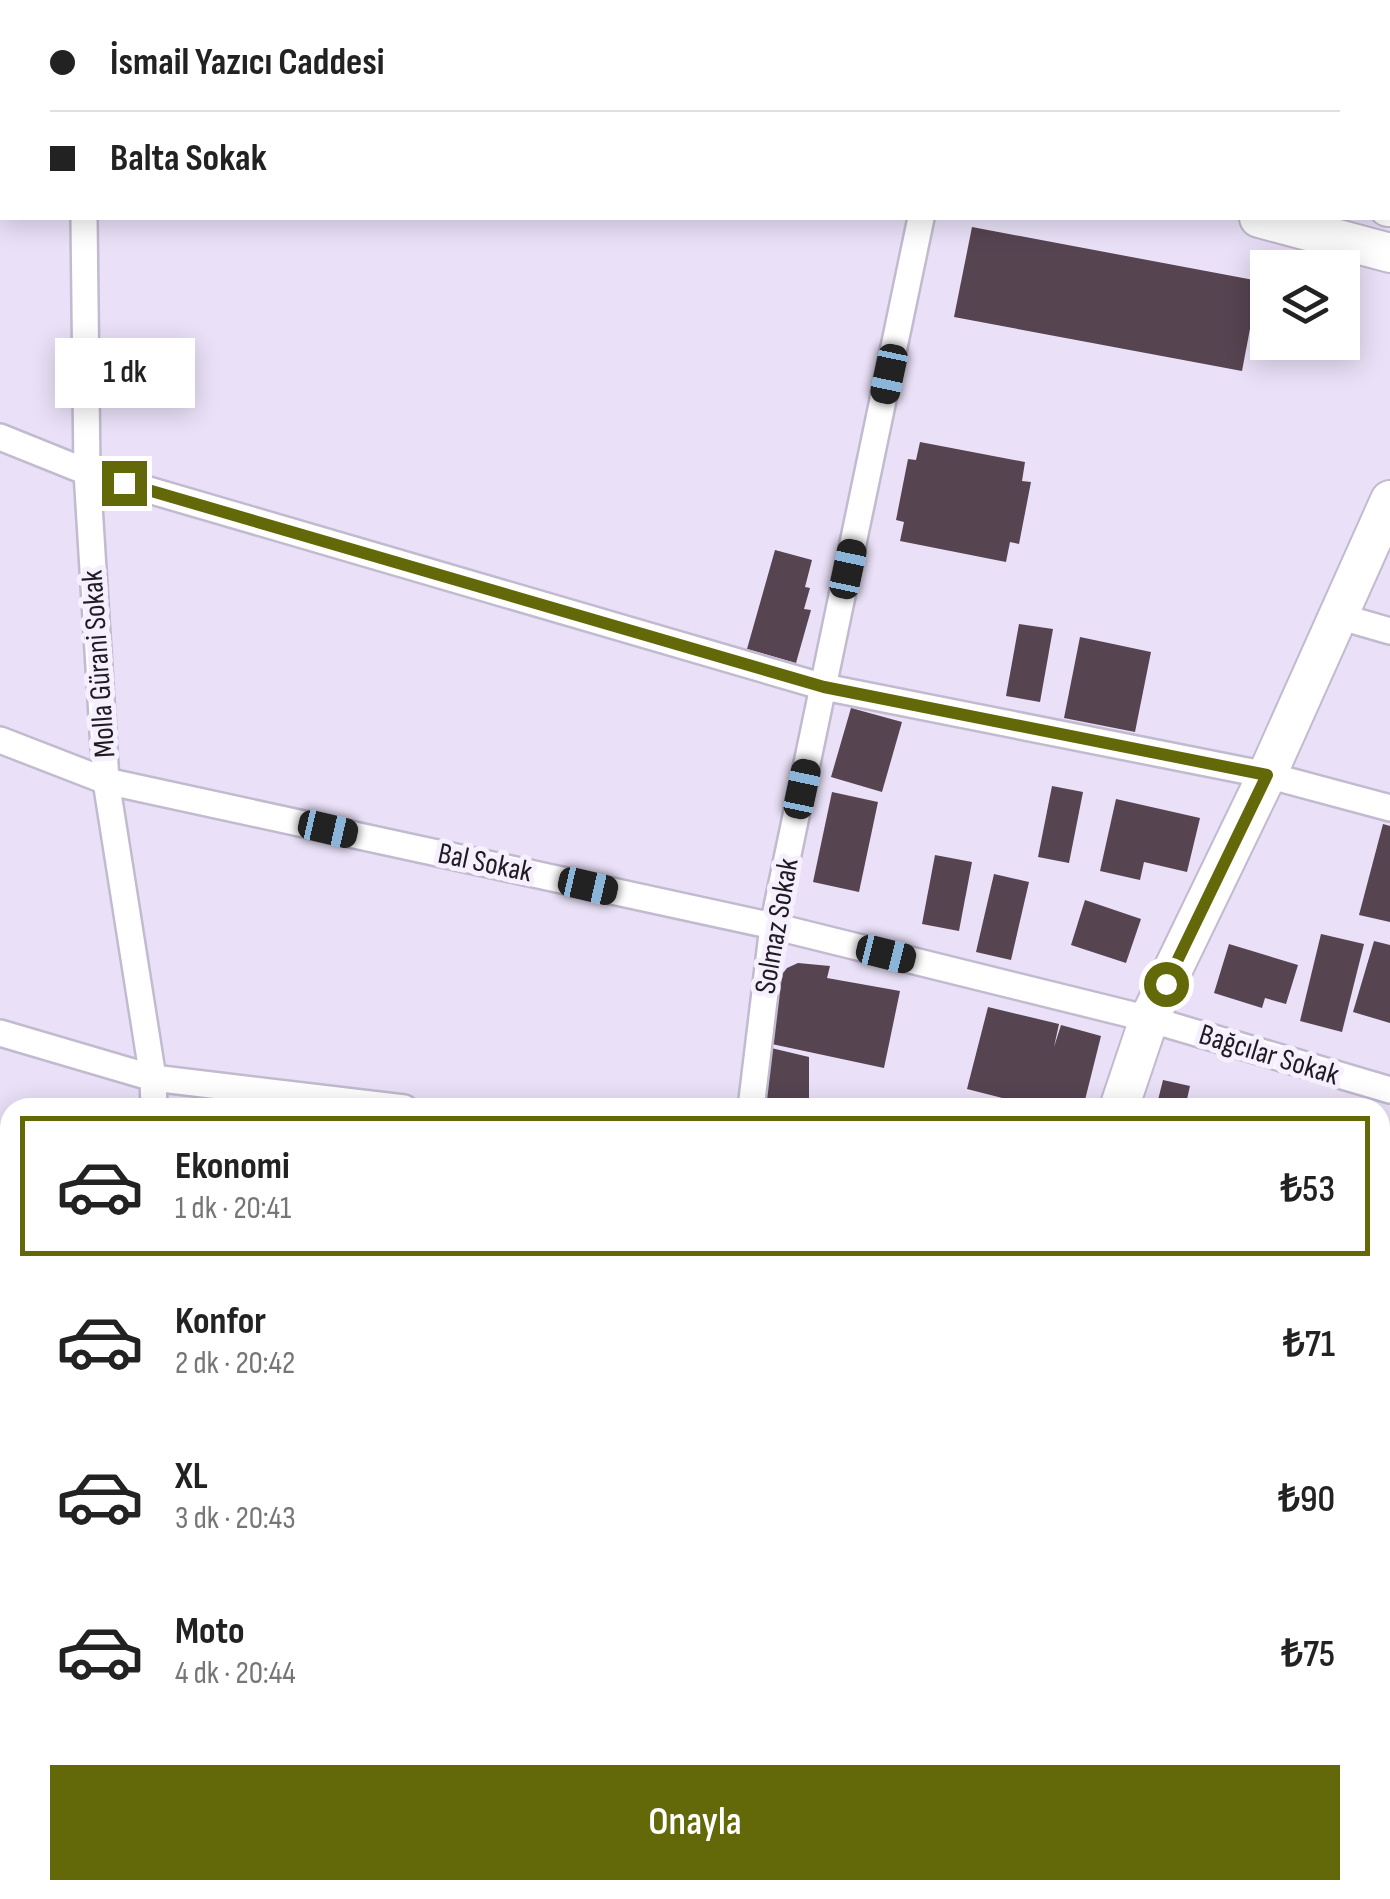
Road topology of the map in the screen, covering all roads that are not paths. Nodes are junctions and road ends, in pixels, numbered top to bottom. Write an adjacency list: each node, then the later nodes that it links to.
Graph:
1 (84, 220): 6 (street, Molla Gürani Sokak)
2 (921, 220): 10 (street, Solmaz Sokak)
3 (1266, 220): 4 (street)
4 (1390, 253)
5 (0, 437): 6 (street)
6 (87, 472): 10 (street); 13 (street, Molla Gürani Sokak)
7 (1390, 500): 8 (street)
8 (1338, 616): 9 (street); 12 (street)
9 (1390, 632)
10 (824, 687): 12 (street); 15 (street, Solmaz Sokak)
11 (0, 740): 13 (street, Bal Sokak)
12 (1267, 775): 14 (street); 16 (street)
13 (106, 781): 15 (street, Bal Sokak); 18 (street, Molla Gürani Sokak)
14 (1390, 808)
15 (773, 926): 16 (street, Bal Sokak); 22 (street, Solmaz Sokak)
16 (1149, 1019): 19 (street, Bağcılar Sokak); 23 (street)
17 (0, 1033): 18 (street)
18 (153, 1078): 20 (street, Molla Gürani Sokak); 21 (street)
19 (1390, 1090)
20 (154, 1098)
21 (320, 1098)
22 (751, 1098)
23 (1122, 1098)

